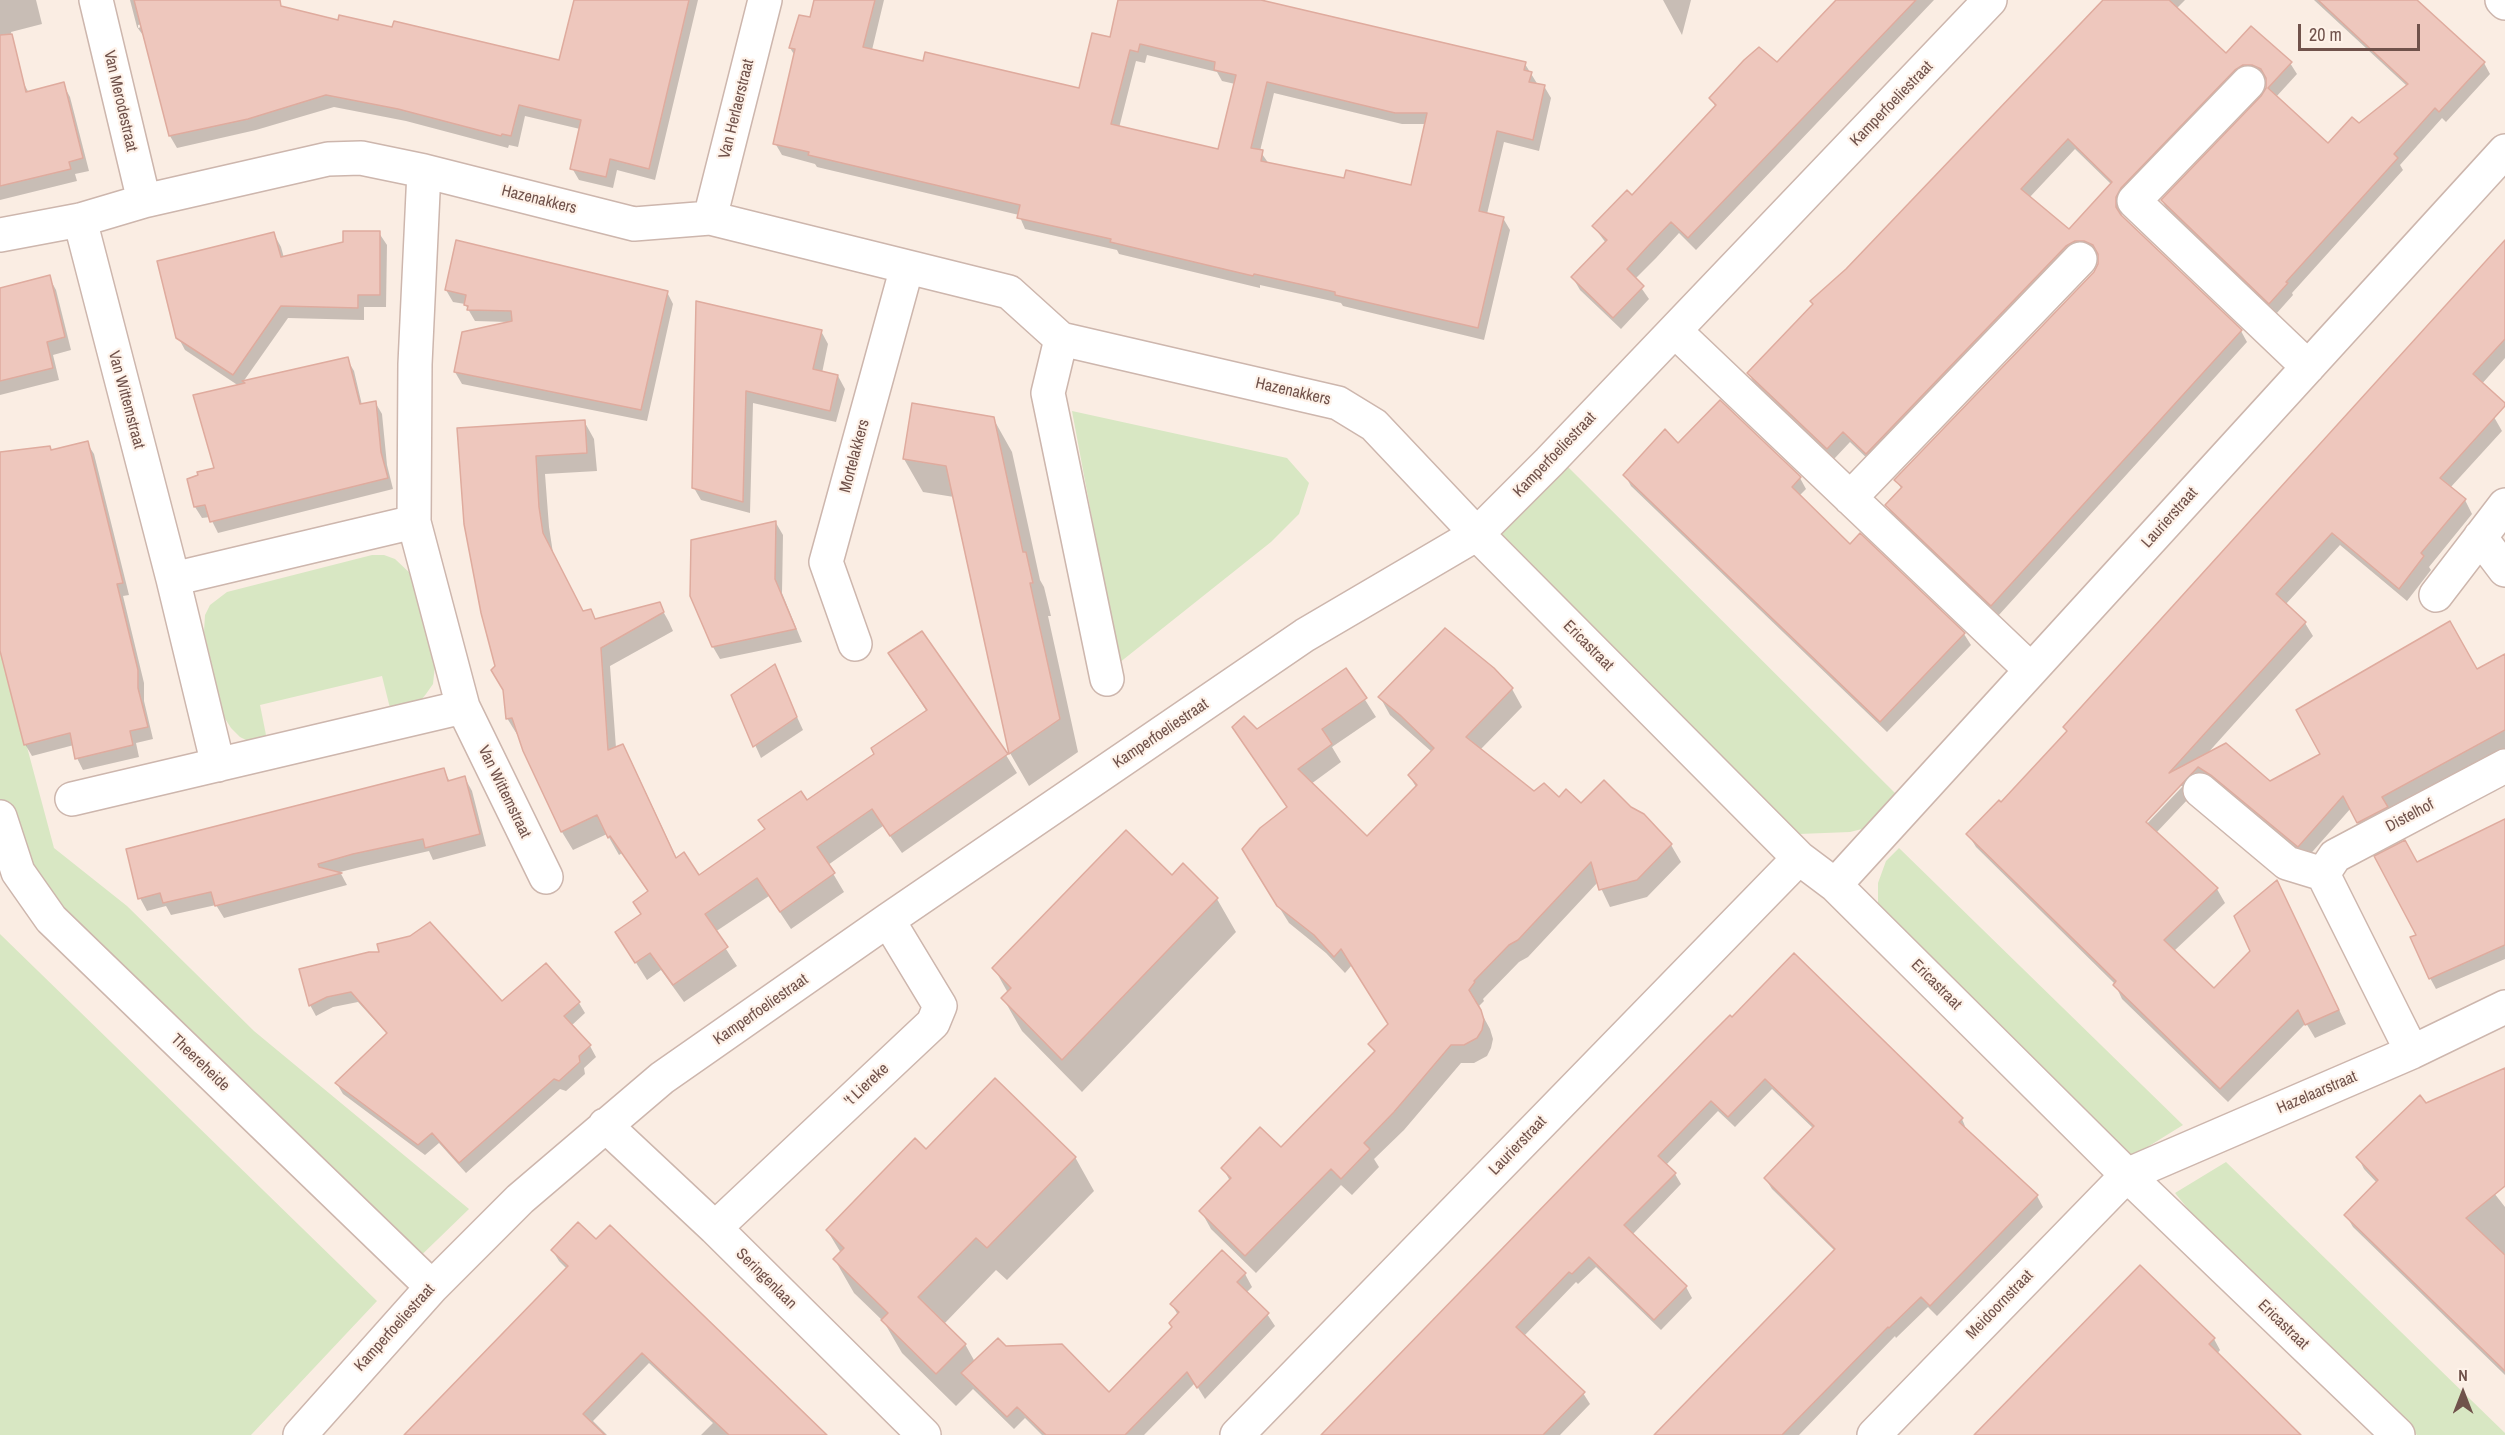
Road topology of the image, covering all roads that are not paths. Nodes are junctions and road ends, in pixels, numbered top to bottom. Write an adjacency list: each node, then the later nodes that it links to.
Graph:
1 (96, 0): 7 (street, Van Merodestraat)
2 (765, 0): 8 (street, Van Herlaerstraat)
3 (1990, 0): 13 (street, Kamperfoeliestraat)
4 (2248, 83): 15 (street)
5 (2505, 151): 15 (street, Laurierstraat)
6 (424, 171): 7 (street, Hazenakkers); 8 (street, Hazenakkers); 18 (street, Van Wittemstraat)
7 (144, 201): 9 (street, Hazenakkers)
8 (710, 218): 12 (street, Hazenakkers)
9 (80, 220): 10 (street, Hazenakkers); 22 (street, Van Wittemstraat)
10 (0, 235)
11 (2079, 259): 16 (street)
12 (907, 267): 14 (street, Hazenakkers); 24 (street, Mortelakkers)
13 (1675, 331): 16 (street); 19 (street, Kamperfoeliestraat)
14 (1062, 339): 19 (street, Hazenakkers); 26 (street)
15 (2308, 367): 25 (street, Laurierstraat)
16 (1850, 498): 25 (street)
17 (2505, 505): 20 (street)
18 (414, 522): 22 (street); 27 (street, Van Wittemstraat)
19 (1477, 534): 33 (street, Ericastraat); 37 (street, Kamperfoeliestraat)
20 (2480, 537): 21 (street); 23 (street)
21 (2505, 570)
22 (173, 579): 28 (street, Van Wittemstraat)
23 (2436, 595)
24 (855, 644)
25 (2031, 670): 36 (street, Laurierstraat)
26 (1107, 679)
27 (463, 706): 28 (street); 35 (street, Van Wittemstraat)
28 (218, 765): 31 (street)
29 (2505, 766): 34 (street, Distelhof)
30 (2200, 790): 34 (street)
31 (72, 799)
32 (0, 817): 43 (street, Theereheide)
33 (1799, 858): 36 (street, Ericastraat); 46 (street, Laurierstraat)
34 (2323, 874): 39 (street)
35 (546, 877)
36 (1835, 885): 41 (street, Ericastraat)
37 (888, 920): 40 (street, Kamperfoeliestraat); 42 (street, 't Liereke)
38 (2505, 1007): 39 (street, Hazelaarstraat)
39 (2412, 1052): 41 (street, Hazelaarstraat)
40 (605, 1125): 42 (street, Seringenlaan); 43 (street, Kamperfoeliestraat)
41 (2127, 1175): 47 (street, Meidoornstraat); 48 (street, Ericastraat)
42 (715, 1228): 45 (street, Seringenlaan)
43 (432, 1287): 44 (street, Kamperfoeliestraat)
44 (300, 1435)
45 (924, 1435)
46 (1237, 1435)
47 (1874, 1435)
48 (2398, 1435)

